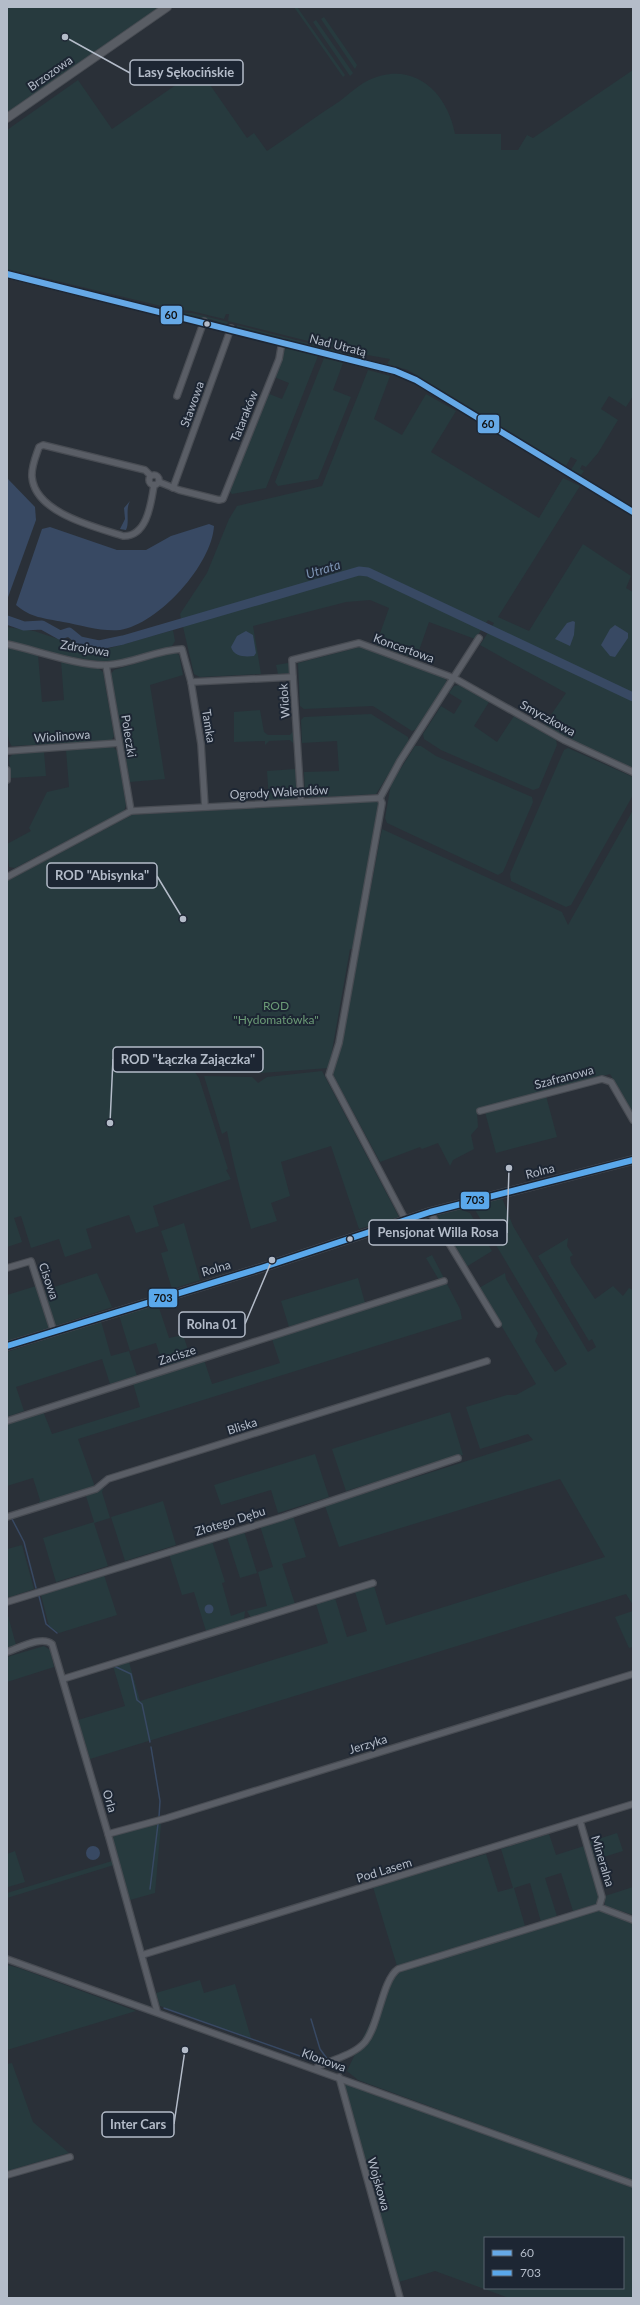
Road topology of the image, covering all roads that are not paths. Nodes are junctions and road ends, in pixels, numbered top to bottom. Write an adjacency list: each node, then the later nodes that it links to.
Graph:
1 (167, 7): 2 (street, Brzozowa)
2 (7, 118)
3 (7, 274): 4 (street, Nad Utratą)
4 (204, 321): 5 (street, Nad Utratą); 7 (street)
5 (231, 328): 6 (street, Nad Utratą); 9 (street, Stawowa)
6 (282, 342): 9 (street, Tataraków); 10 (street, Nad Utratą)
7 (177, 396)
8 (156, 484): 8 (street); 9 (street)
9 (173, 488)
10 (633, 512)
11 (479, 638): 16 (street)
12 (7, 644): 14 (street, Zdrojowa)
13 (182, 649): 14 (street, Zdrojowa); 17 (street, Tamka)
14 (106, 666): 18 (street, Poleczki)
15 (293, 677): 16 (street, Koncertowa); 17 (street, Widok); 24 (street, Widok)
16 (454, 678): 21 (street, Smyczkowa); 23 (street)
17 (191, 682): 25 (street, Tamka)
18 (119, 743): 19 (street, Wiolinowa); 26 (street, Poleczki)
19 (7, 751)
20 (7, 770): 22 (street)
21 (633, 772)
22 (7, 780)
23 (380, 798): 24 (street, Ogrody Walendów); 32 (street)
24 (301, 801): 25 (street, Ogrody Walendów)
25 (205, 807): 26 (street, Ogrody Walendów)
26 (131, 811): 27 (street, Ogrody Walendów)
27 (8, 874)
28 (480, 1111): 29 (street, Szafranowa)
29 (633, 1120)
30 (633, 1160): 31 (street, Rolna)
31 (430, 1212): 32 (street, Rolna); 35 (street)
32 (405, 1219): 36 (street, Rolna)
33 (7, 1268): 36 (street, Cisowa)
34 (444, 1281): 39 (street, Zacisze)
35 (498, 1324)
36 (54, 1332): 37 (street, Rolna)
37 (7, 1346)
38 (487, 1361): 41 (street, Bliska)
39 (7, 1421)
40 (458, 1458): 43 (street, Złotego Dębu)
41 (7, 1517)
42 (373, 1583): 46 (street)
43 (7, 1602)
44 (7, 1652): 46 (street, Orla)
45 (633, 1674): 49 (street, Jerzyka)
46 (63, 1679): 49 (street, Orla)
47 (633, 1804): 48 (street, Pod Lasem)
48 (580, 1822): 50 (street, Mineralna); 52 (street, Pod Lasem)
49 (108, 1834): 52 (street, Orla)
50 (599, 1907): 51 (street); 55 (street)
51 (633, 1920)
52 (142, 1954): 54 (street, Orla)
53 (7, 1959): 54 (street, Klonowa)
54 (157, 2011): 55 (street, Klonowa)
55 (316, 2068): 56 (street, Klonowa)
56 (339, 2077): 59 (street, Klonowa); 60 (street, Wojskowa)
57 (70, 2157): 58 (street)
58 (7, 2175)
59 (633, 2184)
60 (400, 2298)

